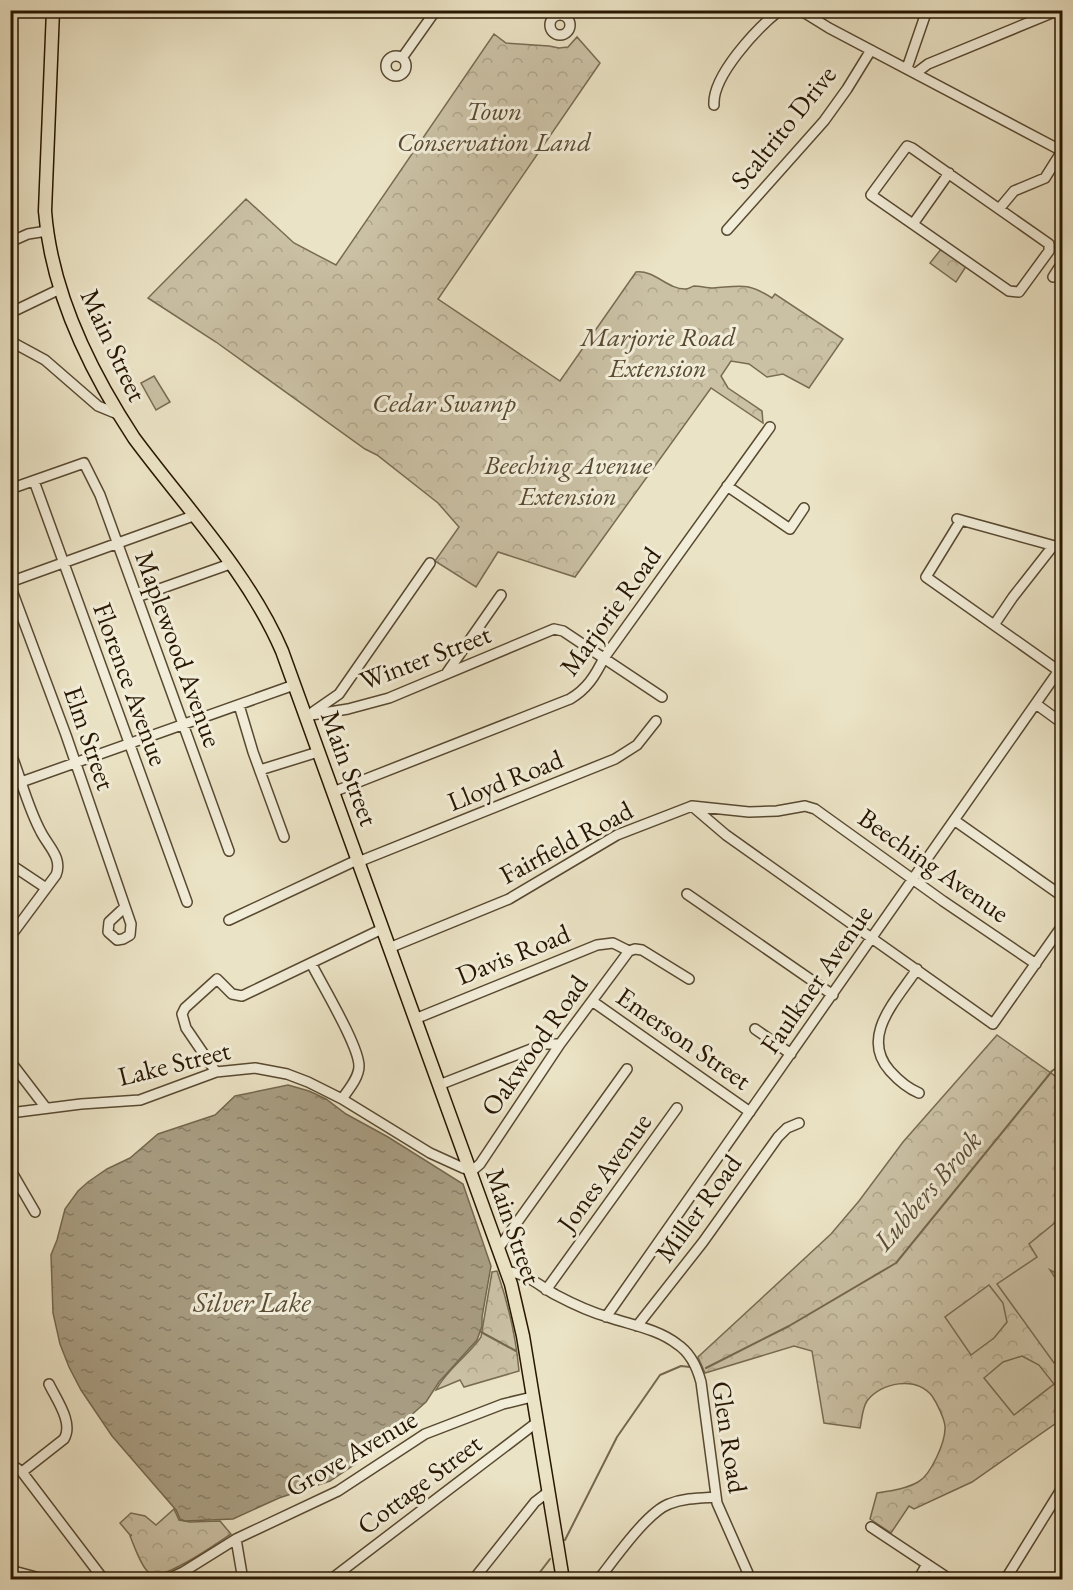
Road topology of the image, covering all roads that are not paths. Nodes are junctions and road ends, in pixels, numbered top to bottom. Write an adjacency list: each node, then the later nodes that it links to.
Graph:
1 (52, 10): 17 (main road, Main Street)
2 (436, 10): 8 (street)
3 (780, 10): 11 (street)
4 (800, 10): 7 (street)
5 (927, 10): 9 (street)
6 (1059, 10): 10 (street)
7 (871, 50): 9 (street); 16 (street, Scaltrito Drive)
8 (402, 58)
9 (907, 68): 10 (street)
10 (916, 73): 12 (street)
11 (714, 105)
12 (1062, 151): 14 (street)
13 (949, 173): 14 (street); 15 (street); 15 (street)
14 (999, 209): 15 (street)
15 (913, 224)
16 (727, 230)
17 (47, 231): 18 (street); 21 (main road, Main Street)
18 (10, 242)
19 (1062, 263): 20 (street)
20 (1053, 277)
21 (60, 290): 22 (street); 24 (main road, Main Street)
22 (10, 313)
23 (10, 341): 24 (street)
24 (120, 415): 30 (main road, Main Street)
25 (770, 427): 27 (street, Marjorie Road)
26 (34, 481): 28 (street); 31 (street, Maplewood Avenue); 33 (street, Florence Avenue)
27 (727, 486): 29 (street); 40 (street, Marjorie Road)
28 (10, 489)
29 (804, 508)
30 (194, 516): 31 (street); 35 (main road, Main Street)
31 (117, 543): 33 (street); 38 (street, Maplewood Avenue)
32 (1058, 547): 39 (street); 39 (street)
33 (63, 563): 36 (street); 51 (street, Florence Avenue)
34 (430, 563): 47 (street)
35 (230, 564): 38 (street); 43 (main road, Main Street)
36 (10, 584): 54 (street, Elm Street)
37 (501, 595): 42 (street)
38 (136, 597): 50 (street, Maplewood Avenue)
39 (994, 625): 41 (street)
40 (604, 658): 42 (street, Winter Street); 44 (street); 58 (street, Marjorie Road)
41 (1061, 668): 45 (street, Faulkner Avenue)
42 (446, 674): 47 (street, Winter Street)
43 (294, 685): 46 (street); 47 (main road, Main Street)
44 (662, 698)
45 (1036, 704): 49 (street); 61 (street, Faulkner Avenue)
46 (239, 705): 50 (street); 55 (street)
47 (305, 716): 53 (main road, Main Street)
48 (656, 720): 64 (street, Lloyd Road)
49 (1062, 723)
50 (183, 725): 51 (street); 63 (street, Maplewood Avenue)
51 (129, 744): 54 (street); 70 (street, Florence Avenue)
52 (10, 751): 56 (street)
53 (318, 752): 55 (street); 58 (main road, Main Street)
54 (75, 763): 56 (street); 71 (street, Elm Street)
55 (260, 771): 62 (street)
56 (21, 783): 57 (street); 67 (street)
57 (10, 786)
58 (333, 792): 64 (main road, Main Street)
59 (692, 806): 60 (street, Fairfield Road); 76 (street); 77 (street, Fairfield Road)
60 (805, 806): 66 (street, Beeching Avenue)
61 (954, 820): 66 (street, Faulkner Avenue); 69 (street)
62 (284, 837)
63 (229, 851)
64 (358, 861): 72 (street, Lloyd Road); 74 (main road, Main Street)
65 (10, 864): 67 (street)
66 (913, 879): 76 (street, Faulkner Avenue); 80 (street, Beeching Avenue)
67 (46, 888): 75 (street)
68 (687, 894): 83 (street)
69 (1062, 896)
70 (188, 902)
71 (125, 907)
72 (229, 920)
73 (1062, 926): 80 (street)
74 (382, 929): 77 (main road, Main Street); 79 (street)
75 (10, 937)
76 (873, 938): 81 (street); 83 (street, Faulkner Avenue)
77 (389, 948): 85 (main road, Main Street)
78 (634, 950): 82 (street, Davis Road); 84 (street, Oakwood Road); 85 (street, Davis Road)
79 (311, 963): 91 (street); 94 (street)
80 (1036, 964): 81 (street)
81 (917, 969): 93 (street)
82 (689, 979)
83 (832, 995): 88 (street, Faulkner Avenue)
84 (592, 1001): 87 (street, Oakwood Road); 97 (street, Emerson Street)
85 (415, 1018): 92 (main road, Main Street)
86 (755, 1029): 88 (street)
87 (560, 1044): 92 (street); 101 (street, Oakwood Road)
88 (791, 1054): 97 (street, Faulkner Avenue)
89 (10, 1061): 95 (street)
90 (627, 1069): 103 (street)
91 (216, 1072): 94 (street, Lake Street); 95 (street, Lake Street)
92 (439, 1085): 101 (main road, Main Street)
93 (919, 1093)
94 (342, 1099): 101 (street, Lake Street)
95 (46, 1108): 98 (street, Lake Street)
96 (677, 1108): 105 (street, Jones Avenue)
97 (750, 1112): 106 (street, Faulkner Avenue)
98 (10, 1113)
99 (799, 1123): 107 (street, Miller Road)
100 (10, 1169): 102 (street)
101 (469, 1170): 103 (main road, Main Street)
102 (35, 1212)
103 (498, 1249): 104 (main road, Main Street)
104 (506, 1272): 105 (street, Glen Road); 109 (main road, Main Street)
105 (546, 1290): 106 (street, Glen Road)
106 (606, 1317): 107 (street, Glen Road)
107 (637, 1326): 115 (street, Glen Road)
108 (49, 1384): 112 (street)
109 (532, 1397): 110 (main road, Main Street); 117 (street, Grove Avenue)
110 (536, 1424): 114 (main road, Main Street); 124 (street, Cottage Street)
111 (10, 1462): 112 (street)
112 (22, 1472): 121 (street)
113 (1062, 1488): 131 (street)
114 (548, 1492): 125 (street); 126 (main road, Main Street)
115 (716, 1497): 127 (street); 128 (street, Glen Road)
116 (871, 1527): 118 (street)
117 (236, 1539): 122 (street, Grove Avenue); 123 (street)
118 (927, 1564): 129 (street); 130 (street)
119 (10, 1570): 120 (street)
120 (47, 1580)
121 (104, 1580)
122 (166, 1580)
123 (243, 1580)
124 (330, 1580)
125 (473, 1580)
126 (563, 1580)
127 (598, 1580)
128 (751, 1580)
129 (918, 1580)
130 (951, 1580)
131 (1005, 1580)

